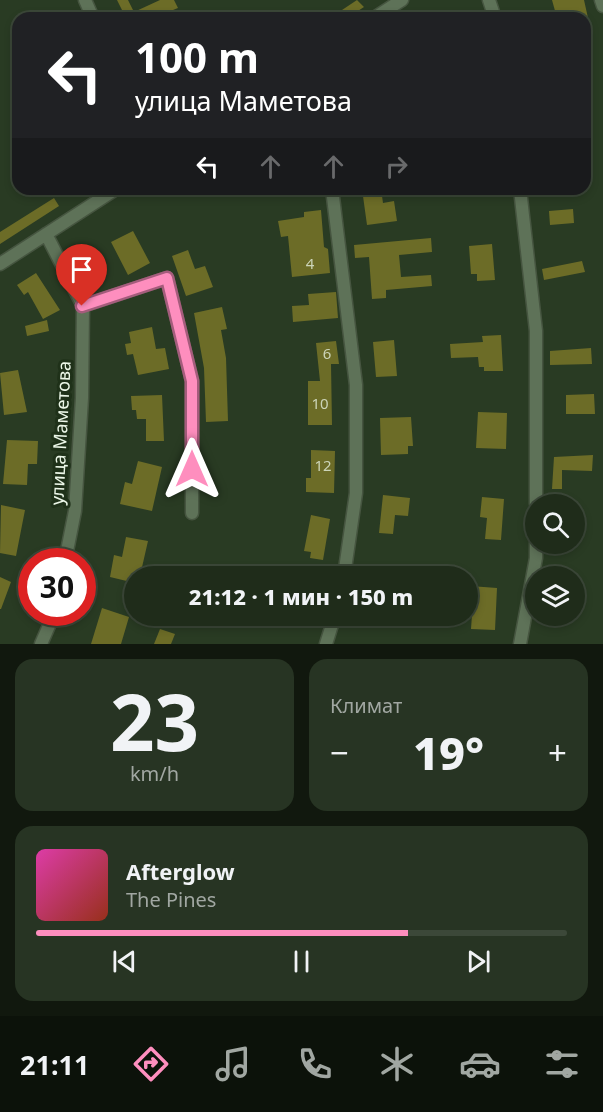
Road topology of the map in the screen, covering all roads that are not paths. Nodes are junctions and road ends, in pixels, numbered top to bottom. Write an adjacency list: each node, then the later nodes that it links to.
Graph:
1 (402, 0): 3 (street)
2 (601, 0): 4 (street)
3 (384, 4)
4 (603, 6)
5 (107, 195): 8 (street)
6 (333, 195): 15 (street)
7 (521, 195): 11 (street)
8 (46, 234): 9 (street); 10 (street, улица Маметова)
9 (0, 264)
10 (82, 306): 12 (street); 13 (street, улица Маметова)
11 (536, 494)
12 (192, 513)
13 (68, 548)
14 (536, 554): 20 (street)
15 (345, 566)
16 (48, 626): 18 (street)
17 (332, 626): 19 (street)
18 (41, 644)
19 (326, 644)
20 (520, 644)

